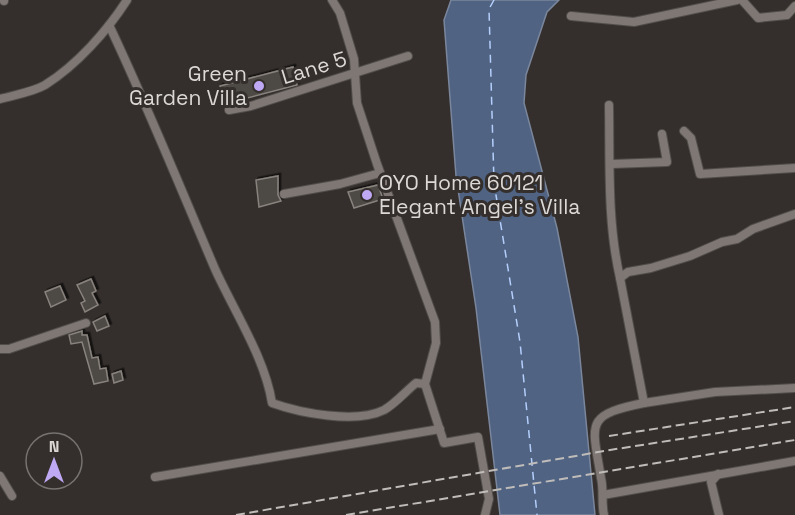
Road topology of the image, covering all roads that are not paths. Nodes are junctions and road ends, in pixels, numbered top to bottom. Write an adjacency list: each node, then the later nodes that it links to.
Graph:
1 (128, 0): 7 (street)
2 (332, 0): 9 (street)
3 (737, 0): 6 (street)
4 (742, 0): 5 (street)
5 (795, 6)
6 (571, 16)
7 (109, 25): 10 (street); 23 (street)
8 (408, 56): 9 (street, Lane 5)
9 (355, 74): 12 (street, Lane 5); 17 (street)
10 (0, 99)
11 (609, 105): 15 (street)
12 (229, 110)
13 (684, 131): 16 (street)
14 (663, 134): 15 (street)
15 (612, 164): 20 (street)
16 (795, 168)
17 (380, 173): 18 (street); 23 (street)
18 (284, 194)
19 (795, 214): 20 (street)
20 (620, 278): 25 (street)
21 (86, 323): 22 (street)
22 (0, 349)
23 (425, 384): 26 (street)
24 (795, 388): 25 (street)
25 (644, 403): 31 (street)
26 (440, 429): 30 (street); 33 (street)
27 (795, 461): 28 (street)
28 (718, 474): 31 (street); 35 (street)
29 (0, 476): 32 (street)
30 (155, 477)
31 (603, 495): 34 (street)
32 (12, 496)
33 (485, 515)
34 (604, 515)
35 (719, 515)

